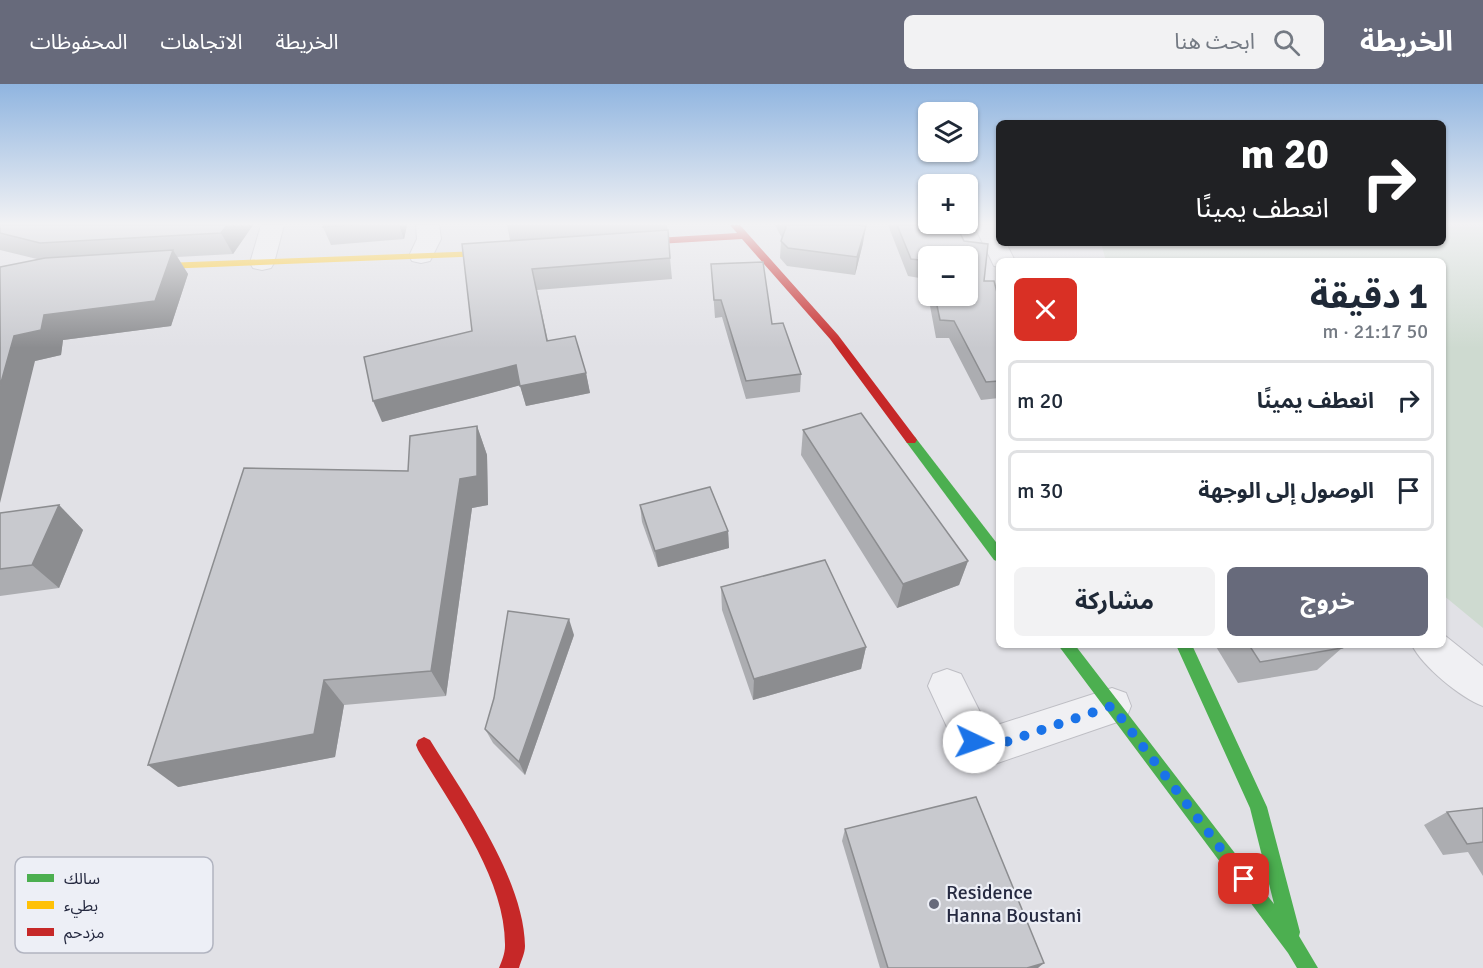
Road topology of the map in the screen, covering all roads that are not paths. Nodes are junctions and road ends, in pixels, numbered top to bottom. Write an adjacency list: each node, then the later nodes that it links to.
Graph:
1 (166, 266): 3 (street)
2 (771, 266): 4 (street)
3 (127, 268)
4 (996, 552)
5 (1068, 648): 10 (street)
6 (1185, 648): 12 (street)
7 (1434, 648): 9 (street)
8 (947, 686): 10 (street)
9 (1483, 689)
10 (1112, 706): 12 (street)
11 (424, 745): 13 (street)
12 (1295, 946): 14 (street)
13 (509, 968)
14 (1308, 968)

